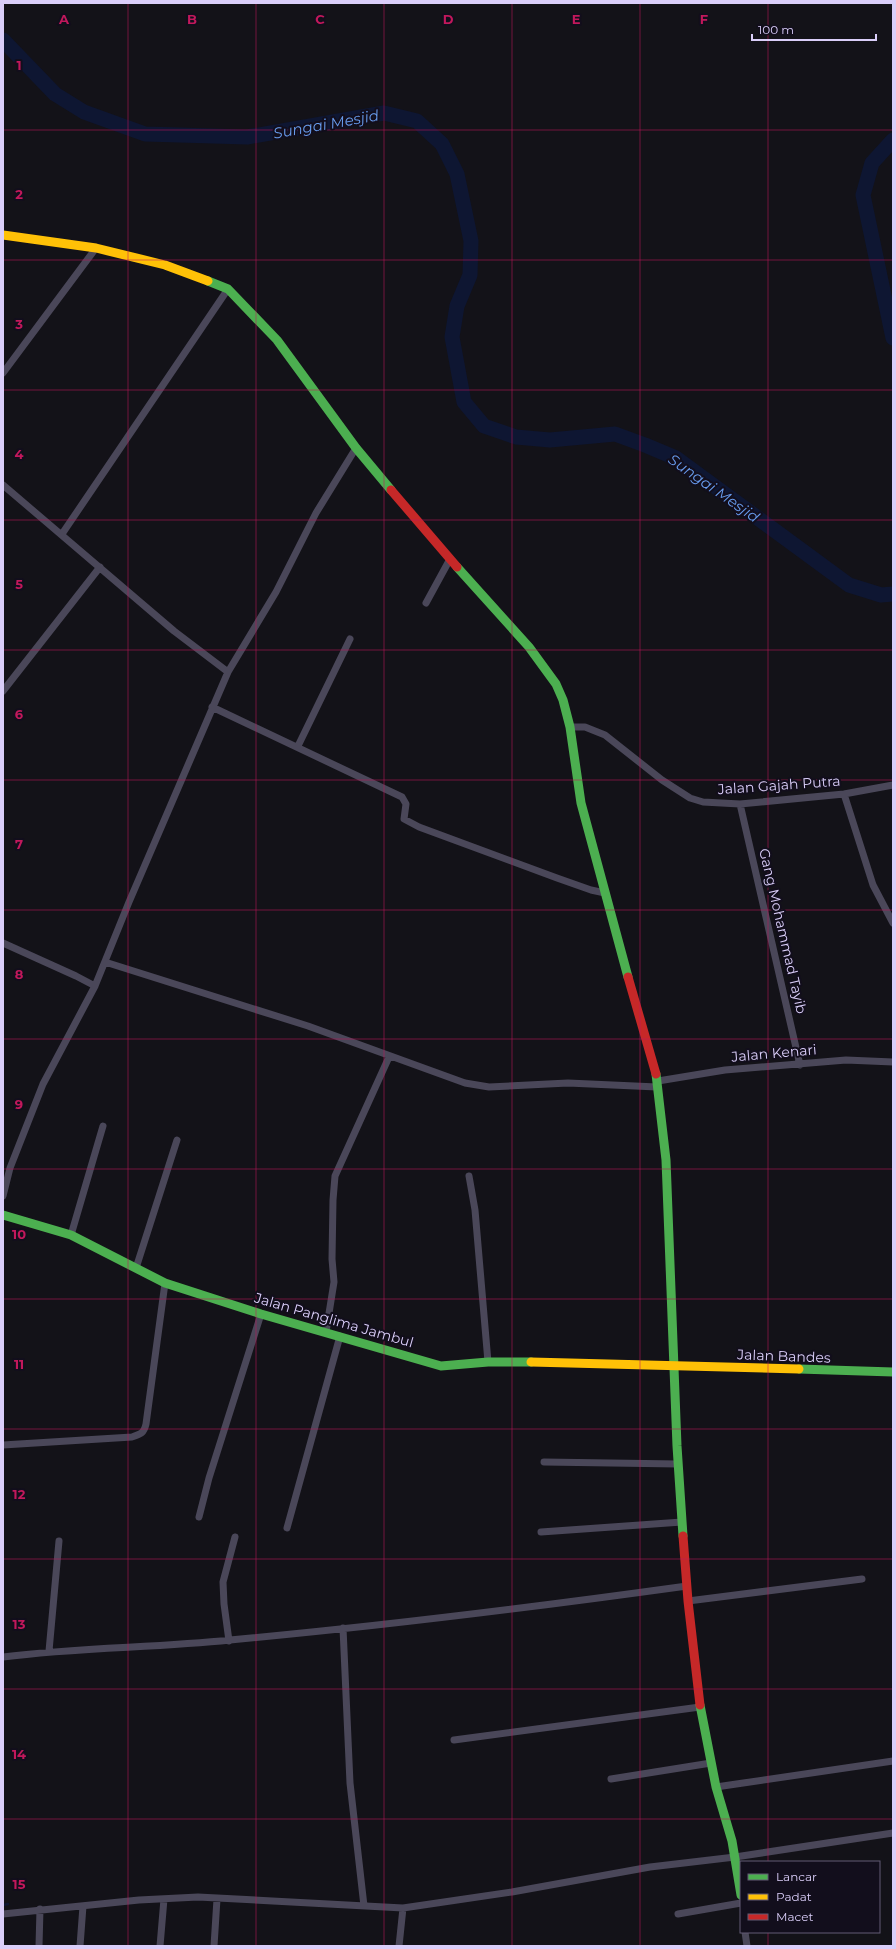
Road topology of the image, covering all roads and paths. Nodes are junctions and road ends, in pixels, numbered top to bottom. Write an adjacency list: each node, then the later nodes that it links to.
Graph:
1 (3, 236): 2 (street)
2 (96, 248): 3 (street); 4 (street)
3 (228, 289): 5 (street); 7 (street)
4 (3, 373)
5 (356, 448): 8 (street); 12 (street)
6 (3, 485): 7 (street)
7 (62, 534): 9 (street)
8 (450, 559): 10 (street); 15 (street)
9 (100, 567): 12 (street); 13 (street)
10 (426, 603)
11 (350, 639): 16 (street)
12 (228, 672): 14 (street)
13 (3, 692)
14 (212, 707): 16 (street); 23 (street)
15 (570, 727): 19 (street, Jalan Gajah Putra); 20 (street)
16 (298, 746): 20 (street)
17 (893, 785): 18 (street, Jalan Gajah Putra)
18 (844, 794): 19 (street, Jalan Gajah Putra); 21 (street)
19 (740, 804): 27 (street, Gang Mohammad Tayib)
20 (604, 893): 28 (street)
21 (893, 923)
22 (3, 943): 24 (street)
23 (105, 962): 24 (street); 25 (street, Jalan Kenari)
24 (95, 986): 32 (street)
25 (389, 1057): 28 (street, Jalan Kenari); 38 (street)
26 (893, 1062): 27 (street, Jalan Kenari)
27 (800, 1065): 28 (street, Jalan Kenari)
28 (657, 1084): 41 (street)
29 (103, 1126): 34 (street)
30 (176, 1140): 35 (street)
31 (469, 1176): 40 (street)
32 (3, 1196)
33 (3, 1215): 34 (street, Jalan Panglima Jambul)
34 (71, 1235): 35 (street, Jalan Panglima Jambul)
35 (136, 1268): 36 (street, Jalan Panglima Jambul)
36 (165, 1283): 37 (street, Jalan Panglima Jambul); 43 (street)
37 (261, 1314): 38 (street, Jalan Panglima Jambul); 46 (street)
38 (326, 1332): 39 (street, Jalan Panglima Jambul)
39 (340, 1336): 40 (street, Jalan Panglima Jambul); 48 (street)
40 (488, 1362): 41 (street, Jalan Panglima Jambul)
41 (674, 1366): 42 (street, Jalan Bandes); 45 (street)
42 (893, 1372)
43 (3, 1445)
44 (544, 1462): 45 (street)
45 (678, 1464): 47 (street)
46 (199, 1517)
47 (682, 1522): 49 (street); 53 (street)
48 (287, 1528)
49 (541, 1532)
50 (235, 1537): 56 (street)
51 (59, 1541): 57 (street)
52 (862, 1580): 54 (street)
53 (687, 1586): 54 (street); 55 (street)
54 (688, 1601): 59 (street)
55 (343, 1628): 56 (street); 72 (street)
56 (229, 1641): 57 (street)
57 (49, 1651): 58 (street)
58 (3, 1657)
59 (700, 1707): 60 (street); 62 (street)
60 (454, 1740)
61 (893, 1761): 64 (street)
62 (711, 1762): 63 (street); 64 (street)
63 (611, 1779)
64 (716, 1786): 66 (street)
65 (893, 1833): 66 (street)
66 (735, 1854): 67 (street); 73 (street)
67 (740, 1888)
68 (164, 1898): 69 (street); 71 (street); 80 (street)
69 (217, 1899): 72 (street); 81 (street)
70 (740, 1903): 76 (street)
71 (83, 1906): 74 (street); 79 (street)
72 (364, 1906): 73 (street)
73 (403, 1908): 82 (street)
74 (40, 1910): 75 (street); 78 (street)
75 (3, 1914)
76 (678, 1914)
77 (746, 1933): 83 (street)
78 (39, 1946)
79 (80, 1946)
80 (160, 1946)
81 (214, 1946)
82 (399, 1946)
83 (747, 1946)

